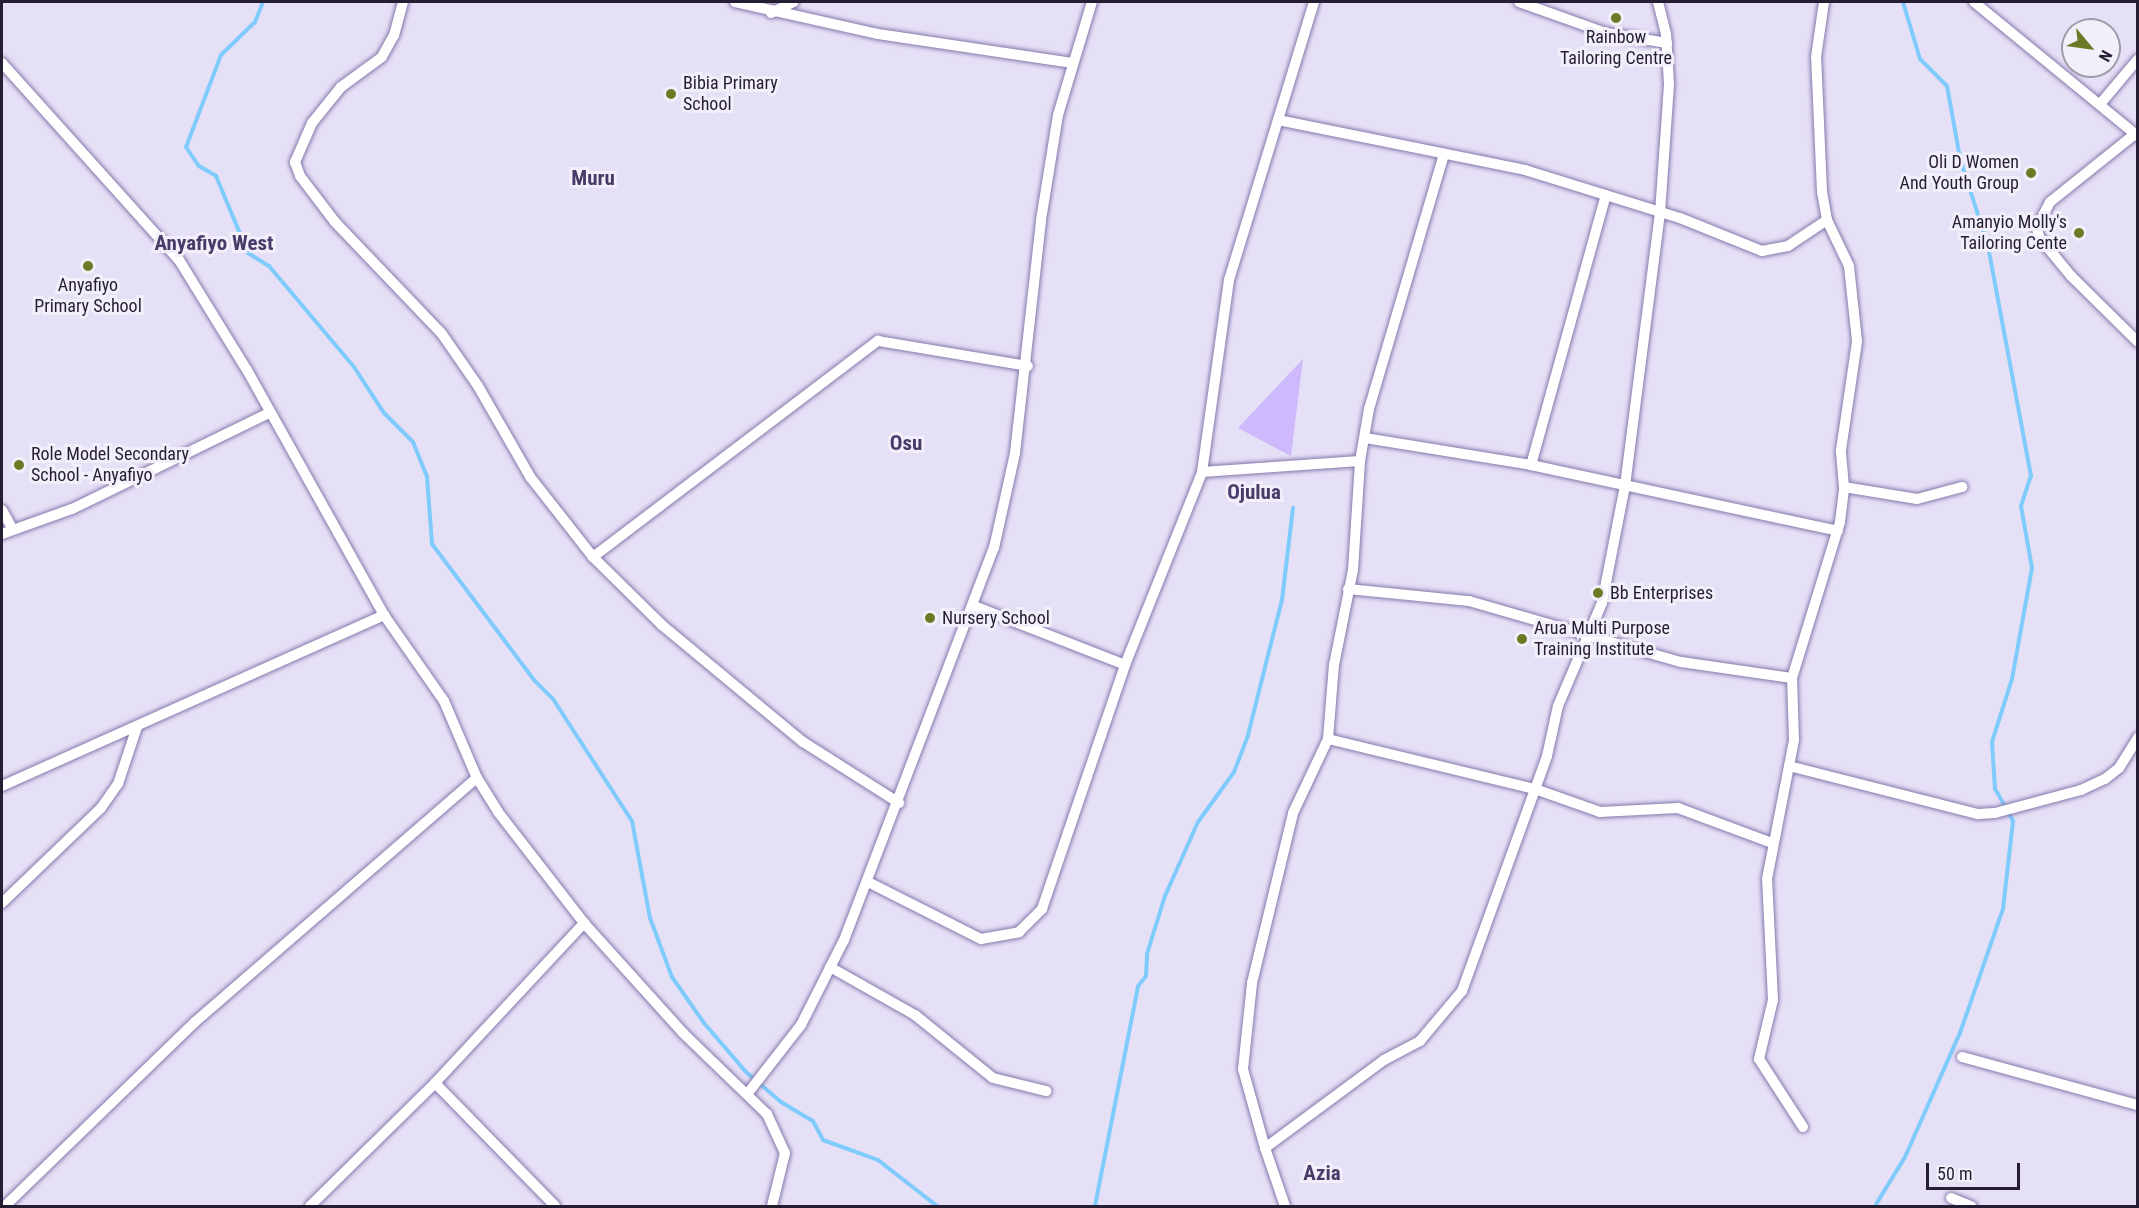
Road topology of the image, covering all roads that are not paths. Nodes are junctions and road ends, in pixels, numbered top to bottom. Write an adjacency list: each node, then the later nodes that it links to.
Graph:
1 (403, 2): 36 (street)
2 (735, 2): 10 (street)
3 (794, 2): 10 (street)
4 (1092, 2): 13 (street)
5 (1314, 2): 16 (street)
6 (1519, 2): 11 (street)
7 (1658, 2): 11 (street)
8 (1824, 2): 21 (street)
9 (1974, 2): 15 (street)
10 (771, 13): 13 (street)
11 (1667, 43): 20 (street)
12 (2138, 59): 15 (street)
13 (1071, 63): 23 (street)
14 (2, 64): 24 (street)
15 (2102, 103): 17 (street)
16 (1278, 120): 18 (street); 28 (street)
17 (2136, 135): 22 (street)
18 (1444, 154): 19 (street); 25 (street)
19 (1606, 195): 20 (street); 27 (street)
20 (1660, 213): 21 (street); 29 (street)
21 (1827, 220): 30 (street)
22 (2138, 342)
23 (1028, 366): 36 (street); 38 (street)
24 (267, 414): 33 (street); 39 (street)
25 (1365, 438): 26 (street); 27 (street)
26 (1360, 461): 28 (street); 37 (street)
27 (1531, 465): 29 (street)
28 (1202, 472): 41 (street)
29 (1625, 486): 34 (street); 40 (street)
30 (1844, 487): 31 (street); 34 (street)
31 (1962, 487)
32 (2, 510): 33 (street)
33 (12, 528): 35 (street)
34 (1838, 531): 42 (street)
35 (2, 534)
36 (593, 557): 50 (street)
37 (1348, 590): 40 (street); 45 (street)
38 (974, 606): 41 (street); 50 (street)
39 (384, 615): 43 (street); 47 (street)
40 (1591, 637): 42 (street); 49 (street)
41 (1125, 665): 52 (street)
42 (1792, 678): 46 (street)
43 (137, 728): 48 (street); 53 (street)
44 (2138, 738): 46 (street)
45 (1328, 739): 49 (street); 62 (street)
46 (1789, 766): 51 (street)
47 (477, 778): 54 (street); 65 (street)
48 (2, 786)
49 (1535, 789): 51 (street); 62 (street)
50 (899, 803): 52 (street)
51 (1772, 843): 61 (street)
52 (868, 882): 55 (street)
53 (2, 903)
54 (584, 923): 57 (street); 59 (street)
55 (830, 967): 58 (street); 59 (street)
56 (1962, 1057): 60 (street)
57 (435, 1083): 66 (street); 67 (street)
58 (1046, 1091)
59 (748, 1094): 64 (street)
60 (2138, 1105)
61 (1803, 1127)
62 (1264, 1148): 68 (street)
63 (1951, 1198): 69 (street)
64 (775, 1204)
65 (5, 1206)
66 (310, 1206)
67 (555, 1206)
68 (1285, 1206)
69 (1971, 1206)

